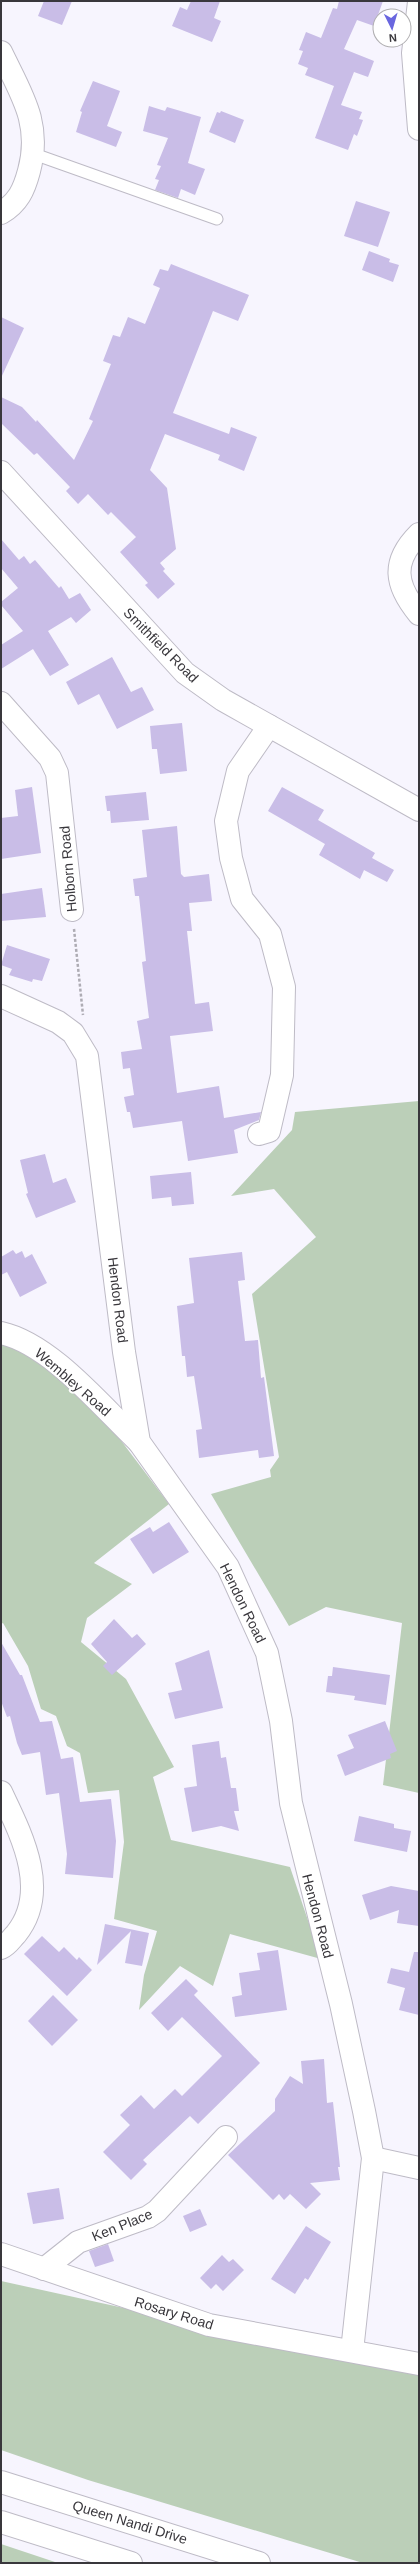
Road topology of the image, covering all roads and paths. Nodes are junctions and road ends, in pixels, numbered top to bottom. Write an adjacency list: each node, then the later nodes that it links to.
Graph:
1 (419, 2): 3 (street)
2 (1, 52): 4 (street)
3 (419, 129)
4 (34, 154): 5 (street); 6 (lane)
5 (1, 213)
6 (217, 219)
7 (1, 472): 11 (street, Smithfield Road)
8 (419, 534): 9 (street)
9 (419, 614)
10 (1, 703): 13 (street, Holborn Road)
11 (269, 726): 12 (street, Smithfield Road); 16 (street)
12 (419, 810)
13 (72, 910): 15 (path, Holborn Road)
14 (1, 996): 18 (street, Hendon Road)
15 (83, 1018)
16 (259, 1134)
17 (1, 1333): 18 (street, Wembley Road)
18 (139, 1442): 22 (street, Hendon Road)
19 (1, 1792): 20 (street)
20 (1, 1948)
21 (226, 2137): 25 (street, Ken Place)
22 (373, 2158): 23 (street); 26 (street)
23 (419, 2168)
24 (1, 2254): 25 (street, Rosary Road)
25 (44, 2269): 26 (street, Rosary Road)
26 (352, 2351): 27 (street, Rosary Road)
27 (419, 2364)
28 (1, 2482): 31 (street, Queen Nandi Drive)
29 (1, 2522): 30 (street)
30 (131, 2563)
31 (259, 2563)

